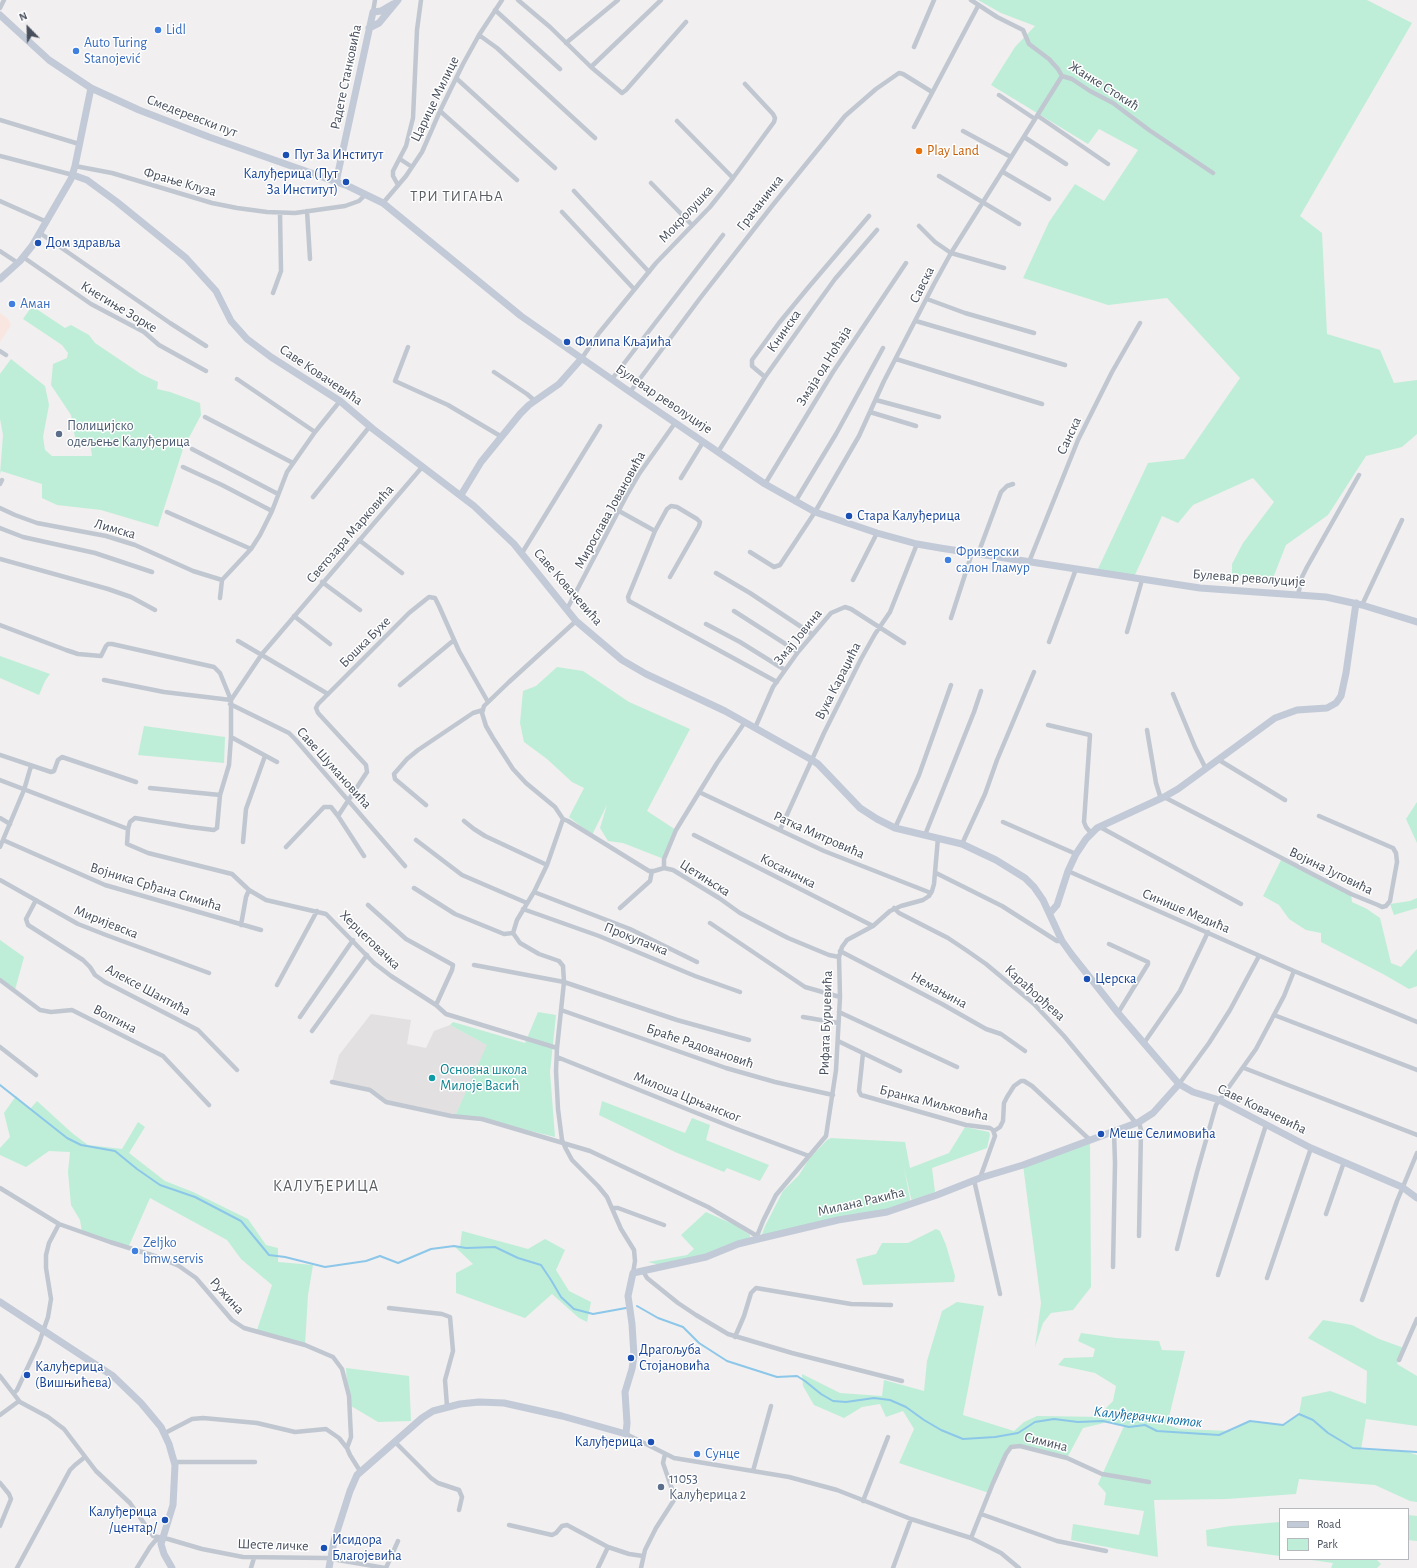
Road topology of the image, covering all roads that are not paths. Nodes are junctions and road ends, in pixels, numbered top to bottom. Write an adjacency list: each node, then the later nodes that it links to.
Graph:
1 (4, 0): 12 (street)
2 (375, 0): 14 (street, Радете Станковића)
3 (421, 0): 40 (street)
4 (502, 0): 13 (street, Царице Милице)
5 (518, 0): 19 (street)
6 (618, 0): 19 (street)
7 (661, 0): 21 (street)
8 (934, 0): 20 (street)
9 (971, 0): 11 (street, Жанке Стокић)
10 (395, 2): 14 (street); 17 (street)
11 (978, 6): 23 (street, Жанке Стокић); 27 (street)
12 (0, 8)
13 (495, 10): 18 (street, Царице Милице); 22 (street)
14 (373, 12): 17 (street, Радете Станковића)
15 (0, 15): 26 (street, Смедеревски пут)
16 (686, 22): 21 (street)
17 (370, 28): 52 (street, Радете Станковића)
18 (479, 34): 24 (street, Царице Милице); 35 (street)
19 (566, 43): 21 (street)
20 (914, 47)
21 (591, 67)
22 (560, 69)
23 (1062, 76): 30 (street, Савска); 47 (street, Жанке Стокић)
24 (456, 78): 29 (street, Царице Милице); 45 (street)
25 (745, 84): 50 (street, Мокролушка)
26 (91, 88): 37 (street); 52 (street, Смедеревски пут)
27 (932, 92): 33 (street); 100 (street, Грачаничка)
28 (999, 95): 30 (street)
29 (440, 111): 44 (street, Царице Милице); 51 (street)
30 (1036, 117): 36 (street, Савска); 42 (street)
31 (0, 120): 37 (street)
32 (677, 121): 50 (street)
33 (914, 127)
34 (963, 131): 39 (street)
35 (595, 138)
36 (1024, 138): 39 (street, Савска); 41 (street)
37 (80, 144): 43 (street)
38 (0, 156): 48 (street)
39 (1011, 157): 46 (street, Савска)
40 (400, 159): 44 (street); 54 (street)
41 (1066, 164)
42 (1108, 164)
43 (75, 166): 48 (street); 64 (street, Фрање Клуза)
44 (412, 167): 54 (street, Царице Милице)
45 (555, 168)
46 (1003, 172): 57 (street); 59 (street, Савска)
47 (1213, 173)
48 (73, 175): 66 (street); 102 (street, Саве Ковачевића)
49 (938, 176): 59 (street)
50 (733, 178): 68 (street, Мокролушка)
51 (517, 180)
52 (336, 182): 56 (street, Смедеревски пут)
53 (651, 183): 68 (street)
54 (398, 185): 60 (street, Царице Милице)
55 (574, 191): 79 (street)
56 (366, 194): 60 (street, Смедеревски пут); 62 (street, Фрање Клуза)
57 (1049, 199)
58 (0, 201): 66 (street)
59 (984, 202): 67 (street); 74 (street, Савска)
60 (383, 204): 61 (street, Смедеревски пут)
61 (392, 210): 92 (street, Булевар револуције)
62 (307, 211): 64 (street, Фрање Клуза); 75 (street)
63 (562, 212): 81 (street)
64 (280, 213): 82 (street)
65 (869, 216): 97 (street)
66 (47, 222): 71 (street)
67 (1019, 224)
68 (692, 225): 79 (street, Мокролушка)
69 (919, 226): 74 (street)
70 (877, 230): 97 (street, Книнска)
71 (40, 233): 76 (street); 87 (street)
72 (723, 235): 99 (street)
73 (0, 251): 76 (street, Кнегиње Зорке)
74 (952, 253): 78 (street); 83 (street, Савска)
75 (310, 259)
76 (21, 260): 80 (street); 95 (street, Кнегиње Зорке)
77 (906, 263): 122 (street, Змаја од Ноћаја)
78 (1004, 268)
79 (649, 272): 81 (street, Мокролушка)
80 (0, 279)
81 (634, 289): 92 (street, Мокролушка)
82 (273, 293)
83 (927, 299): 84 (street, Савска); 86 (street)
84 (916, 320): 93 (street, Савска); 94 (street)
85 (1140, 324): 144 (street, Санска)
86 (1034, 333)
87 (206, 346)
88 (408, 348): 113 (street)
89 (883, 348): 127 (street)
90 (0, 351): 91 (street)
91 (6, 355)
92 (582, 358): 99 (street, Булевар револуције); 103 (street)
93 (896, 359): 101 (street, Савска); 104 (street)
94 (1065, 365)
95 (206, 371)
96 (494, 372): 103 (street)
97 (765, 377): 116 (street, Книнска)
98 (237, 379): 112 (street)
99 (612, 379): 100 (street, Булевар револуције)
100 (630, 392): 108 (street, Булевар револуције)
101 (876, 400): 105 (street, Савска); 107 (street)
102 (340, 401): 109 (street, Саве Ковачевића); 112 (street)
103 (535, 401): 113 (street)
104 (1042, 404)
105 (870, 412): 111 (street); 132 (street, Савска)
106 (205, 417): 117 (street)
107 (939, 418)
108 (675, 423): 114 (street, Булевар револуције); 130 (street, Мирослава Јовановића)
109 (370, 426): 118 (street, Саве Ковачевића); 126 (street)
110 (600, 426): 141 (street)
111 (916, 426)
112 (315, 432): 117 (street)
113 (502, 437): 125 (street)
114 (703, 442): 116 (street, Булевар револуције); 121 (street)
115 (192, 449): 124 (street)
116 (718, 452): 122 (street, Булевар револуције)
117 (293, 463): 124 (street)
118 (423, 466): 125 (street, Саве Ковачевића); 137 (street, Светозара Марковића)
119 (183, 467): 129 (street)
120 (1359, 476): 154 (street)
121 (681, 478)
122 (765, 484): 127 (street, Булевар револуције)
123 (1013, 484): 142 (street)
124 (278, 494): 129 (street)
125 (461, 495): 141 (street, Саве Ковачевића)
126 (314, 497)
127 (795, 502): 132 (street, Булевар револуције)
128 (0, 508): 150 (street, Лимска)
129 (272, 511): 139 (street)
130 (619, 511): 135 (street); 157 (street, Мирослава Јовановића)
131 (167, 512): 139 (street)
132 (815, 512): 136 (street, Булевар револуције); 140 (street)
133 (1402, 520): 156 (street)
134 (0, 528): 146 (street)
135 (655, 531): 149 (street); 180 (street)
136 (877, 534): 138 (street, Булевар револуције); 151 (street)
137 (359, 540): 147 (street); 153 (street, Светозара Марковића)
138 (917, 544): 142 (street, Булевар револуције); 167 (street, Вука Караџића)
139 (251, 549): 150 (street)
140 (750, 552)
141 (522, 553): 157 (street, Саве Ковачевића)
142 (975, 554): 144 (street, Булевар револуције); 162 (street)
143 (0, 558): 158 (street)
144 (1029, 562): 145 (street, Булевар револуције)
145 (1076, 569): 152 (street, Булевар револуције); 172 (street)
146 (152, 572)
147 (402, 573)
148 (716, 573): 169 (street)
149 (670, 577)
150 (222, 580): 155 (street)
151 (853, 580)
152 (1142, 580): 154 (street, Булевар револуције); 168 (street)
153 (322, 582): 159 (street); 161 (street, Светозара Марковића)
154 (1298, 594): 156 (street, Булевар револуције)
155 (220, 598)
156 (1359, 604): 164 (street, Булевар револуције); 197 (street)
157 (567, 609): 163 (street, Саве Ковачевића)
158 (155, 610)
159 (360, 610)
160 (734, 611): 175 (street)
161 (294, 616): 174 (street); 176 (street, Светозара Марковића)
162 (951, 618)
163 (576, 621): 187 (street); 189 (street, Саве Ковачевића)
164 (1417, 622)
165 (706, 624): 177 (street)
166 (0, 625): 186 (street)
167 (880, 627): 169 (street, Змај Јовина); 173 (street, Змај Јовина); 196 (street, Вука Караџића)
168 (1127, 632)
169 (812, 634): 175 (street, Змај Јовина)
170 (454, 640): 181 (street); 184 (street, Бошка Бухе); 187 (street, Бошка Бухе)
171 (238, 641): 176 (street)
172 (1049, 642)
173 (904, 643)
174 (330, 644)
175 (798, 652): 177 (street, Змај Јовина)
176 (262, 654): 184 (street); 186 (street, Светозара Марковића)
177 (785, 670): 180 (street, Змај Јовина)
178 (1034, 672): 229 (street)
179 (104, 680): 186 (street)
180 (777, 682): 191 (street, Змај Јовина)
181 (400, 685)
182 (951, 685): 219 (street)
183 (981, 691): 224 (street)
184 (328, 694): 208 (street, Бошка Бухе)
185 (1173, 694): 200 (street)
186 (231, 702): 193 (street); 208 (street, Саве Шумановића)
187 (488, 702): 188 (street)
188 (483, 710): 210 (street); 214 (street)
189 (745, 722): 191 (street, Саве Ковачевића); 205 (street)
190 (1048, 725): 222 (street)
191 (755, 728): 196 (street, Саве Ковачевића)
192 (1147, 730): 207 (street)
193 (231, 737): 195 (street); 206 (street)
194 (0, 755): 199 (street)
195 (265, 756): 198 (street); 228 (street)
196 (812, 760): 219 (street, Саве Ковачевића); 221 (street, Вука Караџића)
197 (1219, 760): 200 (street); 209 (street)
198 (277, 762)
199 (31, 766): 202 (street); 204 (street)
200 (1206, 769): 207 (street)
201 (0, 780): 204 (street)
202 (136, 782)
203 (150, 788): 206 (street)
204 (24, 790): 217 (street); 220 (street)
205 (699, 792): 221 (street, Ратка Митровића); 236 (street)
206 (220, 794): 220 (street)
207 (1162, 798): 212 (street, Војина Југовића); 218 (street)
208 (349, 800): 211 (street); 235 (street, Саве Шумановића)
209 (1285, 800)
210 (426, 805)
211 (338, 816): 231 (street); 233 (street)
212 (1320, 816)
213 (0, 818): 217 (street)
214 (563, 819): 234 (street); 237 (street)
215 (464, 821): 234 (street)
216 (1003, 822): 232 (street)
217 (10, 824): 226 (street)
218 (1100, 827): 222 (street); 247 (street)
219 (895, 828): 224 (street, Саве Ковачевића)
220 (128, 829): 242 (street, Херцеговачка)
221 (780, 830): 244 (street, Ратка Митровића)
222 (1091, 833): 232 (street)
223 (694, 835): 256 (street, Косаничка)
224 (925, 835): 225 (street, Саве Ковачевића)
225 (938, 838): 229 (street, Саве Ковачевића); 239 (street)
226 (3, 840): 230 (street); 255 (street, Војника Срђана Симића)
227 (416, 840): 246 (street)
228 (242, 842)
229 (962, 844): 253 (street, Саве Ковачевића)
230 (0, 847)
231 (286, 847)
232 (1076, 854): 238 (street)
233 (364, 856)
234 (547, 865): 243 (street)
235 (405, 866)
236 (664, 868): 237 (street, Цетињска); 266 (street, Цетињска)
237 (652, 871): 249 (street)
238 (1068, 871): 253 (street); 258 (street, Синише Медића)
239 (936, 873): 244 (street); 261 (street)
240 (0, 880): 245 (street, Миријевска)
241 (414, 888): 259 (street)
242 (250, 890): 252 (street, Херцеговачка); 255 (street)
243 (534, 892): 246 (street); 267 (street)
244 (931, 893): 250 (street, Рифата Бурџевића)
245 (36, 900): 270 (street, Миријевска); 296 (street, Алексе Шантића)
246 (527, 903): 251 (street)
247 (1241, 904)
248 (368, 905): 276 (street)
249 (620, 908)
250 (894, 908): 256 (street, Рифата Бурџевића); 305 (street, Карађорђева)
251 (523, 909): 259 (street); 274 (street, Прокупачка)
252 (317, 911): 260 (street, Херцеговачка); 273 (street)
253 (1050, 913): 261 (street, Саве Ковачевића)
254 (710, 923): 275 (street)
255 (241, 925): 257 (street, Војника Срђана Симића)
256 (872, 926): 263 (street, Рифата Бурџевића)
257 (261, 930)
258 (1208, 932): 265 (street, Синише Медића); 288 (street)
259 (513, 933): 272 (street)
260 (353, 940): 264 (street, Херцеговачка); 281 (street)
261 (1062, 941): 279 (street, Саве Ковачевића)
262 (1109, 944): 279 (street)
263 (840, 951): 266 (street, Рифата Бурџевића); 291 (street, Немањина)
264 (367, 955): 276 (street, Херцеговачка); 285 (street)
265 (1259, 956): 269 (street, Синише Медића); 301 (street)
266 (839, 957): 275 (street, Рифата Бурџевића)
267 (698, 962)
268 (474, 964): 272 (street)
269 (1294, 971): 280 (street); 283 (street, Синише Медића)
270 (209, 973)
271 (0, 980): 304 (street, Волгина)
272 (564, 982): 277 (street); 286 (street)
273 (277, 985)
274 (740, 992)
275 (840, 997): 278 (street, Рифата Бурџевића)
276 (436, 1005): 290 (street, Херцеговачка)
277 (561, 1010): 290 (street); 302 (street, Браће Радовановић)
278 (839, 1012): 284 (street, Рифата Бурџевића); 294 (street)
279 (1118, 1013): 288 (street, Саве Ковачевића)
280 (1274, 1015): 295 (street); 297 (street)
281 (300, 1017)
282 (804, 1017): 284 (street)
283 (1417, 1022)
284 (838, 1023): 287 (street, Рифата Бурџевића)
285 (312, 1031)
286 (749, 1040)
287 (838, 1041): 292 (street); 302 (street, Рифата Бурџевића)
288 (1144, 1043): 301 (street, Саве Ковачевића)
289 (0, 1047): 299 (street)
290 (557, 1048): 293 (street)
291 (1025, 1051)
292 (863, 1054): 298 (street); 307 (street, Бранка Миљковића)
293 (557, 1057): 311 (street); 314 (street, Милоша Црњанског)
294 (957, 1067)
295 (1244, 1068): 303 (street); 309 (street)
296 (237, 1070)
297 (1417, 1070)
298 (900, 1071)
299 (36, 1076)
300 (332, 1082): 311 (street)
301 (1179, 1084): 303 (street, Саве Ковачевића); 305 (street, Милана Ракића)
302 (833, 1095): 314 (street, Рифата Бурџевића)
303 (1219, 1100): 306 (street, Саве Ковачевића); 326 (street)
304 (209, 1105)
305 (1138, 1122): 308 (street, Милана Ракића); 324 (street)
306 (1266, 1125): 312 (street, Саве Ковачевића); 330 (street)
307 (994, 1131): 310 (street); 316 (street, Бранка Миљковића)
308 (1114, 1132): 310 (street, Милана Ракића); 327 (street)
309 (1417, 1135)
310 (1090, 1140): 316 (street, Милана Ракића)
311 (564, 1144): 320 (street); 325 (street)
312 (1311, 1148): 315 (street, Саве Ковачевића); 331 (street)
313 (1417, 1154): 317 (street)
314 (809, 1156): 325 (street, Рифата Бурџевића)
315 (1344, 1162): 317 (street, Саве Ковачевића); 321 (street)
316 (977, 1179): 325 (street, Милана Ракића); 332 (street)
317 (1402, 1187): 319 (street, Саве Ковачевића); 333 (street)
318 (0, 1188): 322 (street, Ружина)
319 (1417, 1198)
320 (612, 1208): 323 (street); 329 (street)
321 (1326, 1214)
322 (59, 1224): 338 (street); 352 (street, Ружина)
323 (664, 1225)
324 (1139, 1236)
325 (758, 1237): 328 (street, Милана Ракића)
326 (1178, 1249)
327 (1113, 1267)
328 (643, 1272): 329 (street, Милана Ракића); 339 (street)
329 (633, 1273): 349 (street)
330 (1218, 1275)
331 (1267, 1278)
332 (1000, 1294)
333 (1362, 1300)
334 (0, 1302): 338 (street)
335 (891, 1306): 339 (street)
336 (389, 1308): 345 (street)
337 (1417, 1319): 340 (street)
338 (43, 1331): 343 (street); 348 (street)
339 (735, 1337): 342 (street)
340 (1399, 1360)
341 (0, 1376): 343 (street)
342 (902, 1381)
343 (14, 1393): 344 (street)
344 (19, 1400): 347 (street); 354 (street, Шесте личке)
345 (447, 1406): 349 (street); 351 (street)
346 (771, 1406): 358 (street)
347 (0, 1415)
348 (165, 1433): 352 (street); 355 (street)
349 (626, 1434): 353 (street)
350 (888, 1437): 361 (street)
351 (395, 1442): 357 (street); 362 (street)
352 (347, 1448): 357 (street)
353 (665, 1454): 358 (street); 372 (street)
354 (86, 1457): 367 (street, Шесте личке); 375 (street)
355 (174, 1462): 356 (street); 367 (street)
356 (255, 1462)
357 (360, 1471): 374 (street)
358 (753, 1471): 361 (street)
359 (1149, 1482): 363 (street, Симина)
360 (0, 1484): 366 (street)
361 (863, 1500): 364 (street)
362 (459, 1510)
363 (981, 1514): 368 (street, Симина); 371 (street)
364 (911, 1519): 368 (street); 383 (street)
365 (509, 1525): 370 (street)
366 (0, 1526)
367 (162, 1537): 373 (street, Шесте личке); 376 (street); 377 (street)
368 (971, 1538): 384 (street)
369 (398, 1541): 380 (street)
370 (608, 1547): 372 (street); 381 (street)
371 (1106, 1551)
372 (643, 1556): 382 (street)
373 (254, 1558): 374 (street, Шесте личке); 378 (street)
374 (331, 1559): 379 (street); 380 (street, Шесте личке)
375 (18, 1568)
376 (137, 1568)
377 (172, 1568)
378 (251, 1568)
379 (329, 1568)
380 (385, 1568)
381 (598, 1568)
382 (641, 1568)
383 (893, 1568)
384 (1019, 1568)

